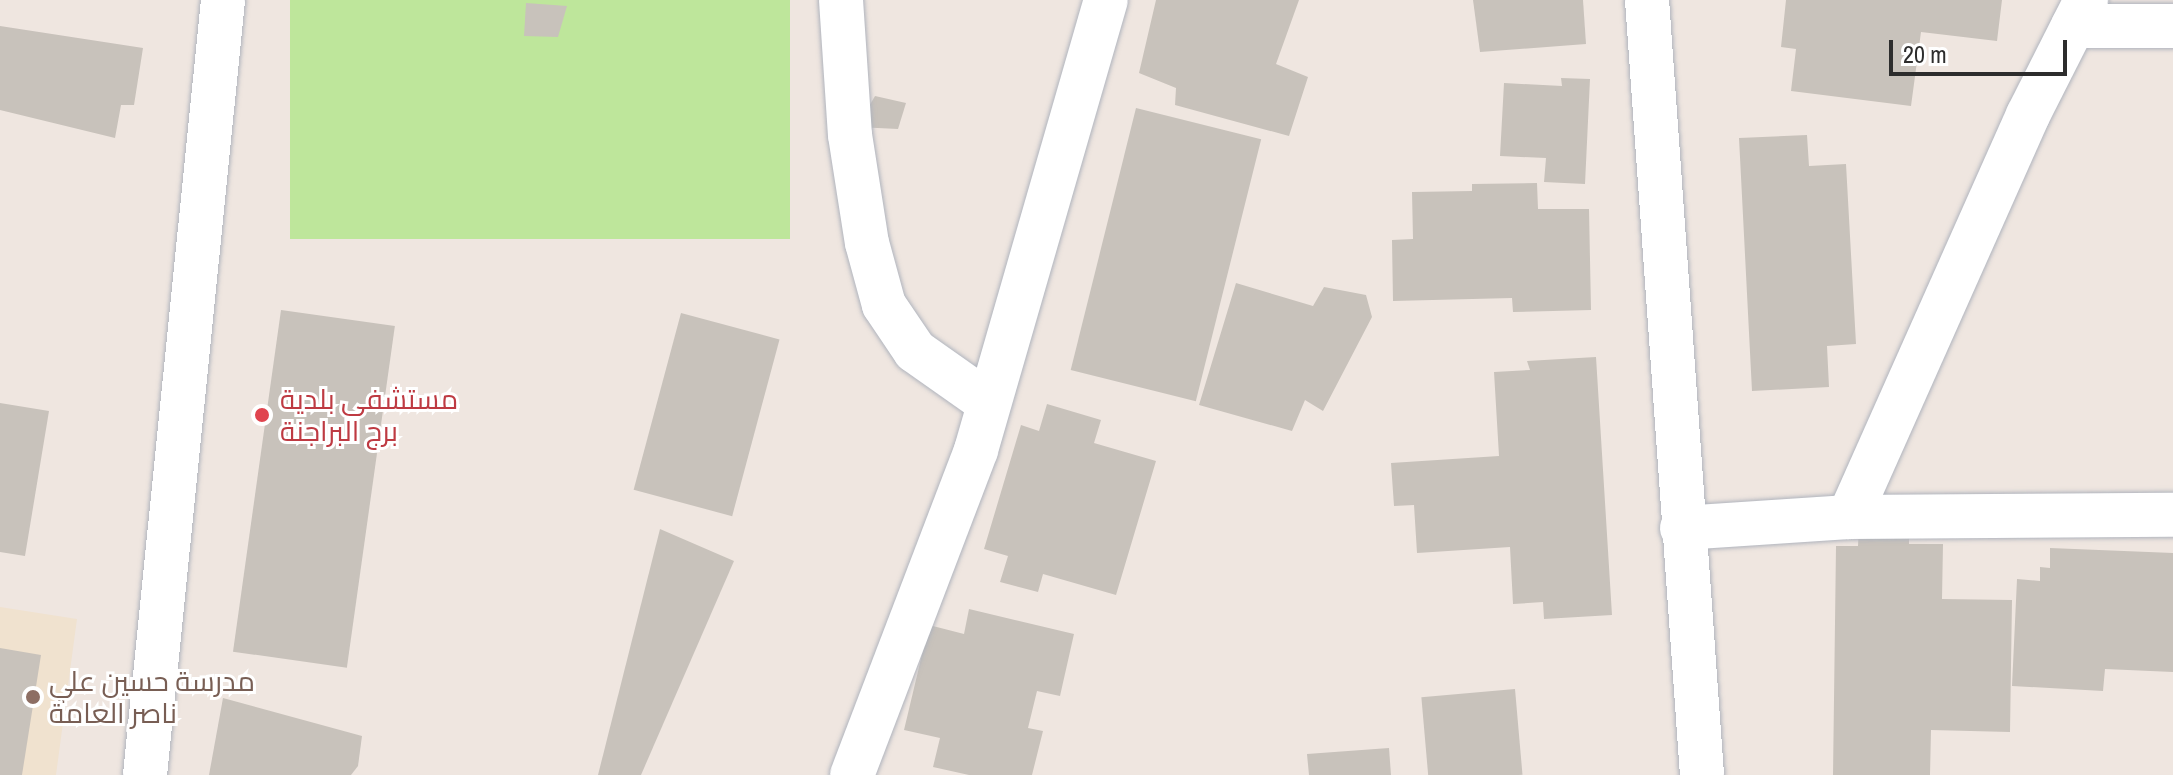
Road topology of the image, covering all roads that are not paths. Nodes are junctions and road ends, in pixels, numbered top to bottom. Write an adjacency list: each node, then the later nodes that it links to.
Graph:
1 (223, 0): 11 (street)
2 (841, 0): 7 (street)
3 (1106, 0): 7 (street)
4 (1647, 0): 10 (street)
5 (2079, 13): 6 (street); 9 (street)
6 (2173, 26)
7 (989, 403): 12 (street)
8 (2173, 515): 9 (street)
9 (1849, 517): 10 (street)
10 (1682, 528): 13 (street)
11 (145, 775)
12 (852, 775)
13 (1702, 775)

